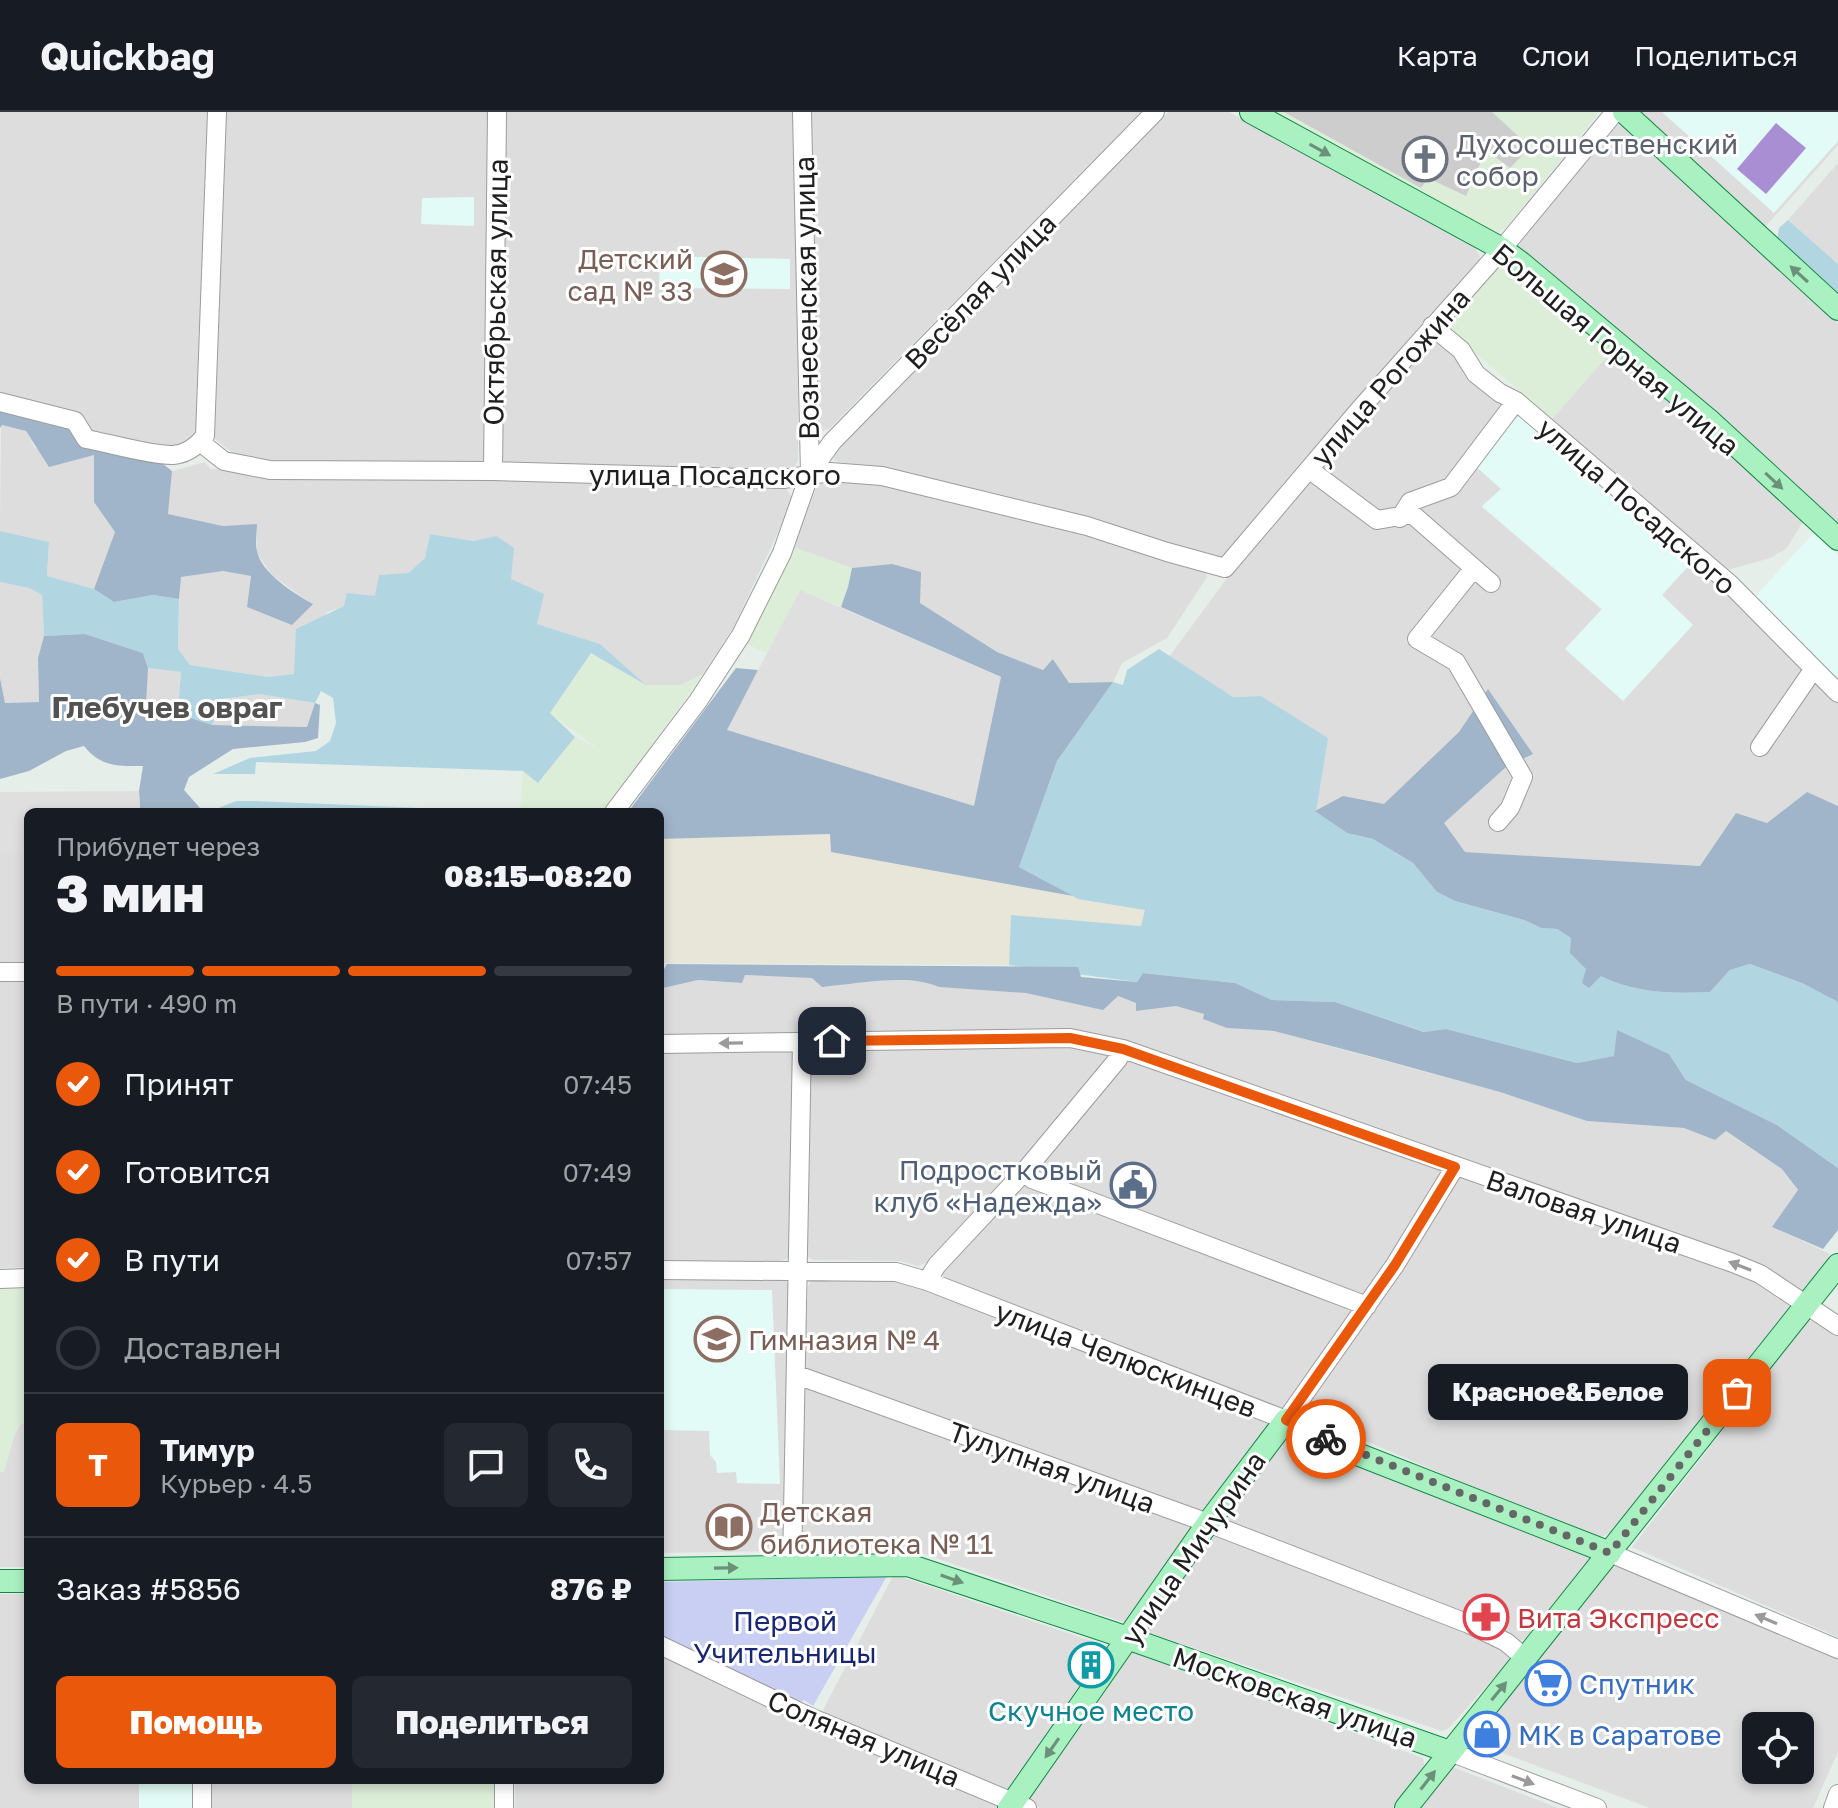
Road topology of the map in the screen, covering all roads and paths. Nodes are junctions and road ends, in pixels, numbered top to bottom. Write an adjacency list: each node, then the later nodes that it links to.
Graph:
1 (217, 112): 13 (street)
2 (497, 112): 15 (street, Октябрьская улица)
3 (802, 112): 16 (street, Вознесенская улица)
4 (1155, 112): 16 (street, Весёлая улица)
5 (1251, 112): 8 (main road, Большая Горная улица, one-way to 8)
6 (1615, 112): 8 (street, улица Рогожина)
7 (1624, 112): 9 (main road, one-way to 7)
8 (1502, 249): 10 (street, улица Рогожина); 18 (main road, Большая Горная улица, one-way to 18)
9 (1838, 309)
10 (1432, 326): 11 (street, улица Посадского); 14 (street, улица Рогожина)
11 (1516, 401): 17 (street); 22 (street, улица Посадского)
12 (0, 402): 13 (street)
13 (202, 439): 15 (street, улица Посадского)
14 (1310, 470): 17 (street); 19 (street, улица Рогожина)
15 (493, 471): 16 (street, улица Посадского)
16 (810, 473): 19 (street, улица Посадского); 25 (street, Вознесенская улица)
17 (1400, 518): 20 (street)
18 (1838, 539)
19 (1225, 568)
20 (1474, 568): 21 (street); 26 (street)
21 (1491, 583)
22 (1813, 670): 23 (street, улица Посадского); 24 (street)
23 (1838, 693)
24 (1760, 747)
25 (617, 808)
26 (1498, 822)
27 (0, 972): 28 (street)
28 (24, 972)
29 (802, 1042): 30 (street, Валовая улица, one-way to 30); 31 (street, Валовая улица); 35 (street)
30 (664, 1044)
31 (1123, 1049): 32 (street, Валовая улица); 33 (street)
32 (1455, 1167): 40 (street, Валовая улица, one-way to 32); 41 (street, улица Мичурина)
33 (1024, 1172): 39 (street); 41 (street)
34 (1838, 1265): 40 (main road)
35 (798, 1269): 36 (street, улица Челюскинцев); 39 (street, улица Челюскинцев); 43 (street)
36 (664, 1270)
37 (24, 1278): 38 (street)
38 (0, 1279)
39 (927, 1281): 44 (street, улица Челюскинцев)
40 (1807, 1305): 42 (street, Валовая улица); 46 (main road)
41 (1367, 1306): 44 (street, улица Мичурина)
42 (1838, 1326)
43 (797, 1375): 45 (street, Тулупная улица); 47 (street)
44 (1286, 1420): 45 (main road, улица Мичурина); 46 (main road, улица Челюскинцев)
45 (1208, 1523): 51 (main road, улица Мичурина); 54 (street, Тулупная улица)
46 (1610, 1553): 53 (street, улица Челюскинцев, one-way to 46); 54 (main road)
47 (792, 1566): 48 (main road, Московская улица, one-way to 47); 51 (main road, Московская улица, one-way to 51)
48 (664, 1569)
49 (0, 1581): 50 (main road)
50 (24, 1581)
51 (1129, 1639): 55 (main road, Московская улица); 59 (main road, улица Мичурина, one-way to 59)
52 (664, 1647): 59 (street, Соляная улица)
53 (1838, 1649)
54 (1525, 1658): 55 (main road, one-way to 54)
55 (1450, 1752): 62 (main road, one-way to 55); 63 (street, Московская улица, one-way to 63)
56 (202, 1784): 60 (street)
57 (504, 1784): 61 (street)
58 (1838, 1794): 64 (street)
59 (1016, 1806)
60 (202, 1808)
61 (504, 1808)
62 (1406, 1808)
63 (1597, 1808)
64 (1833, 1808)

